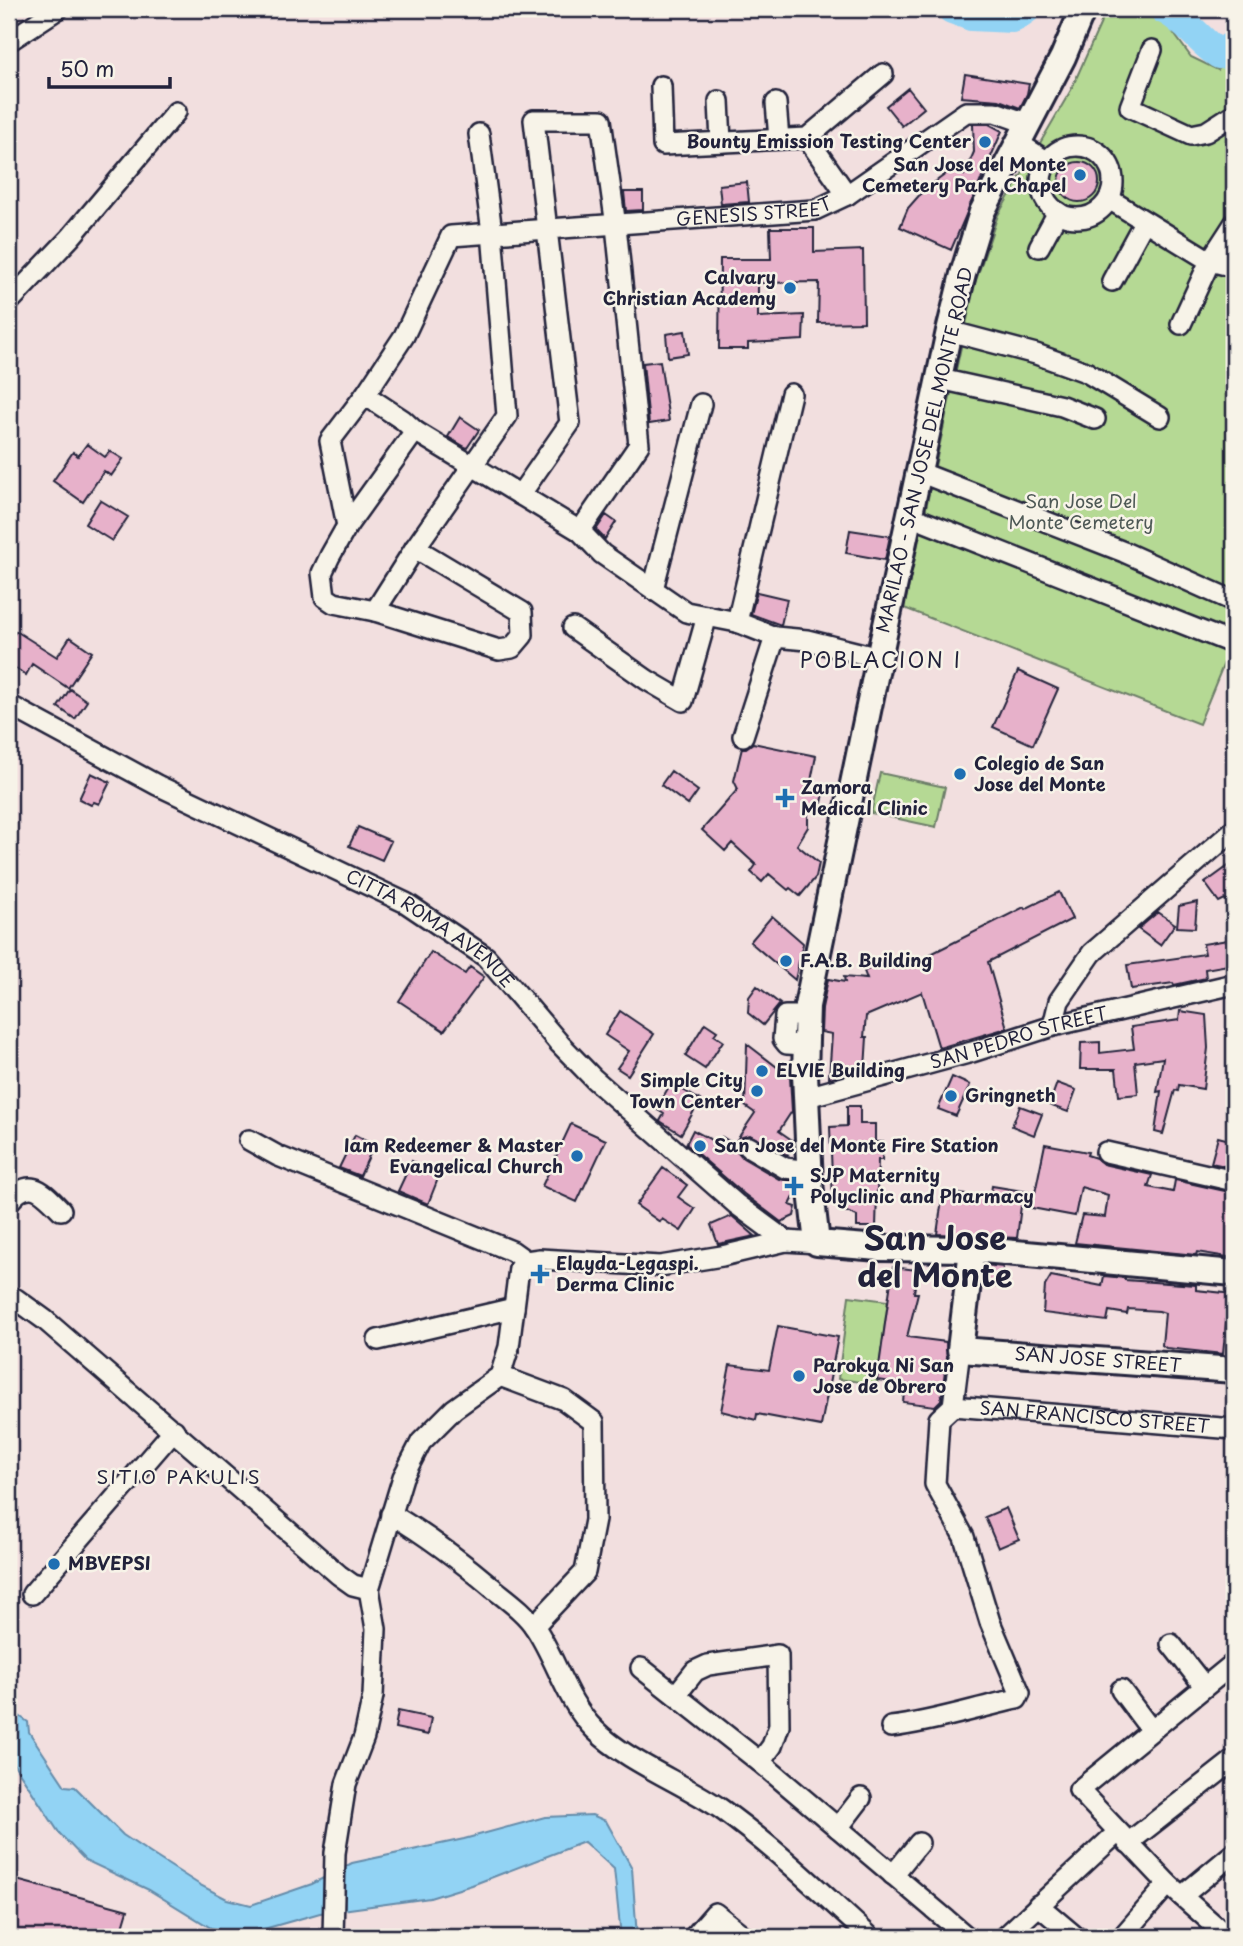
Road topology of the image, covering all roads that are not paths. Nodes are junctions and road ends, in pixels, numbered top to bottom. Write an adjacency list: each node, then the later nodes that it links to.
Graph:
1 (58, 9): 3 (street)
2 (1083, 9): 11 (main road, MARILAO - SAN JOSE DEL MONTE ROAD)
3 (9, 41)
4 (1152, 50): 10 (street)
5 (883, 74): 13 (street)
6 (660, 86): 15 (street)
7 (719, 101): 15 (street)
8 (776, 103): 14 (street)
9 (176, 112): 29 (street)
10 (1234, 114)
11 (1023, 133): 16 (street, GENESIS STREET); 17 (street, GENESIS STREET); 31 (main road, MARILAO - SAN JOSE DEL MONTE ROAD)
12 (479, 134): 24 (street)
13 (807, 138): 14 (street); 17 (street)
14 (779, 139): 15 (street)
15 (721, 142)
16 (1048, 162): 18 (street); 19 (street)
17 (848, 195): 22 (street, GENESIS STREET)
18 (1109, 199): 19 (street); 20 (street)
19 (1058, 212): 25 (street)
20 (1144, 222): 26 (street); 28 (street)
21 (1234, 224): 26 (street)
22 (616, 226): 23 (street, GENESIS STREET); 23 (street); 44 (street)
23 (546, 230): 24 (street, GENESIS STREET); 41 (street)
24 (492, 232): 34 (street, GENESIS STREET); 39 (street)
25 (1039, 247)
26 (1210, 261): 27 (street); 30 (street)
27 (1234, 267)
28 (1112, 281)
29 (9, 302)
30 (1181, 324)
31 (949, 331): 32 (main road, MARILAO - SAN JOSE DEL MONTE ROAD); 36 (street)
32 (940, 379): 37 (street); 40 (main road, MARILAO - SAN JOSE DEL MONTE ROAD)
33 (791, 394): 50 (street)
34 (365, 395): 38 (street); 43 (street)
35 (701, 404): 46 (street)
36 (1160, 417)
37 (1095, 419)
38 (415, 431): 39 (street); 43 (street)
39 (473, 466): 41 (street); 45 (street)
40 (919, 472): 42 (main road, MARILAO - SAN JOSE DEL MONTE ROAD); 47 (street)
41 (520, 495): 44 (street)
42 (910, 516): 53 (street); 54 (main road, MARILAO - SAN JOSE DEL MONTE ROAD)
43 (347, 526): 48 (street)
44 (580, 531): 46 (street)
45 (415, 548): 48 (street); 48 (street)
46 (653, 589): 49 (street)
47 (1229, 599)
48 (375, 611)
49 (707, 616): 50 (street); 51 (street)
50 (737, 622): 52 (street)
51 (573, 628)
52 (775, 637): 54 (street); 56 (street)
53 (1234, 644)
54 (879, 659): 60 (main road, MARILAO - SAN JOSE DEL MONTE ROAD)
55 (9, 705): 68 (street, CITTA ROMA AVENUE)
56 (743, 736)
57 (1234, 830): 59 (street)
58 (1234, 984): 59 (street, SAN PEDRO STREET)
59 (1054, 1026): 60 (street, SAN PEDRO STREET)
60 (807, 1097): 64 (main road, MARILAO - SAN JOSE DEL MONTE ROAD)
61 (249, 1140): 71 (street)
62 (749, 1147): 64 (street)
63 (1106, 1152): 65 (street)
64 (810, 1171): 69 (main road, MARILAO - SAN JOSE DEL MONTE ROAD)
65 (1234, 1181)
66 (9, 1202): 67 (street)
67 (61, 1210)
68 (786, 1241): 69 (street); 71 (street)
69 (817, 1243): 70 (main road)
70 (972, 1249): 72 (main road); 76 (main road)
71 (526, 1261): 74 (street)
72 (1234, 1273)
73 (9, 1297): 81 (street)
74 (514, 1308): 75 (street); 78 (street)
75 (378, 1340)
76 (960, 1349): 77 (main road, SAN JOSE STREET); 79 (street)
77 (1234, 1370)
78 (500, 1376): 82 (street); 85 (street)
79 (953, 1406): 80 (street, SAN FRANCISCO STREET); 92 (street)
80 (1234, 1429)
81 (174, 1430): 83 (street); 84 (street)
82 (391, 1514): 83 (street); 85 (street)
83 (369, 1589): 105 (street)
84 (32, 1594)
85 (534, 1626): 108 (street)
86 (1171, 1644): 89 (street)
87 (1234, 1663): 89 (street)
88 (642, 1668): 91 (street)
89 (1204, 1686): 93 (street)
90 (1121, 1690): 93 (street)
91 (676, 1695): 95 (street); 95 (street)
92 (891, 1727)
93 (1151, 1730): 98 (street)
94 (1234, 1760): 98 (street)
95 (760, 1762): 97 (street)
96 (861, 1798): 97 (street)
97 (838, 1828): 101 (street)
98 (1123, 1838): 102 (street); 103 (street)
99 (919, 1843): 101 (street)
100 (1234, 1853): 102 (street)
101 (894, 1875): 109 (street)
102 (1175, 1890): 104 (street); 112 (street)
103 (1038, 1905): 110 (street); 111 (street)
104 (1223, 1936)
105 (333, 1937)
106 (694, 1937): 107 (street)
107 (746, 1937)
108 (870, 1937)
109 (967, 1937)
110 (1005, 1937)
111 (1076, 1937)
112 (1122, 1937)

